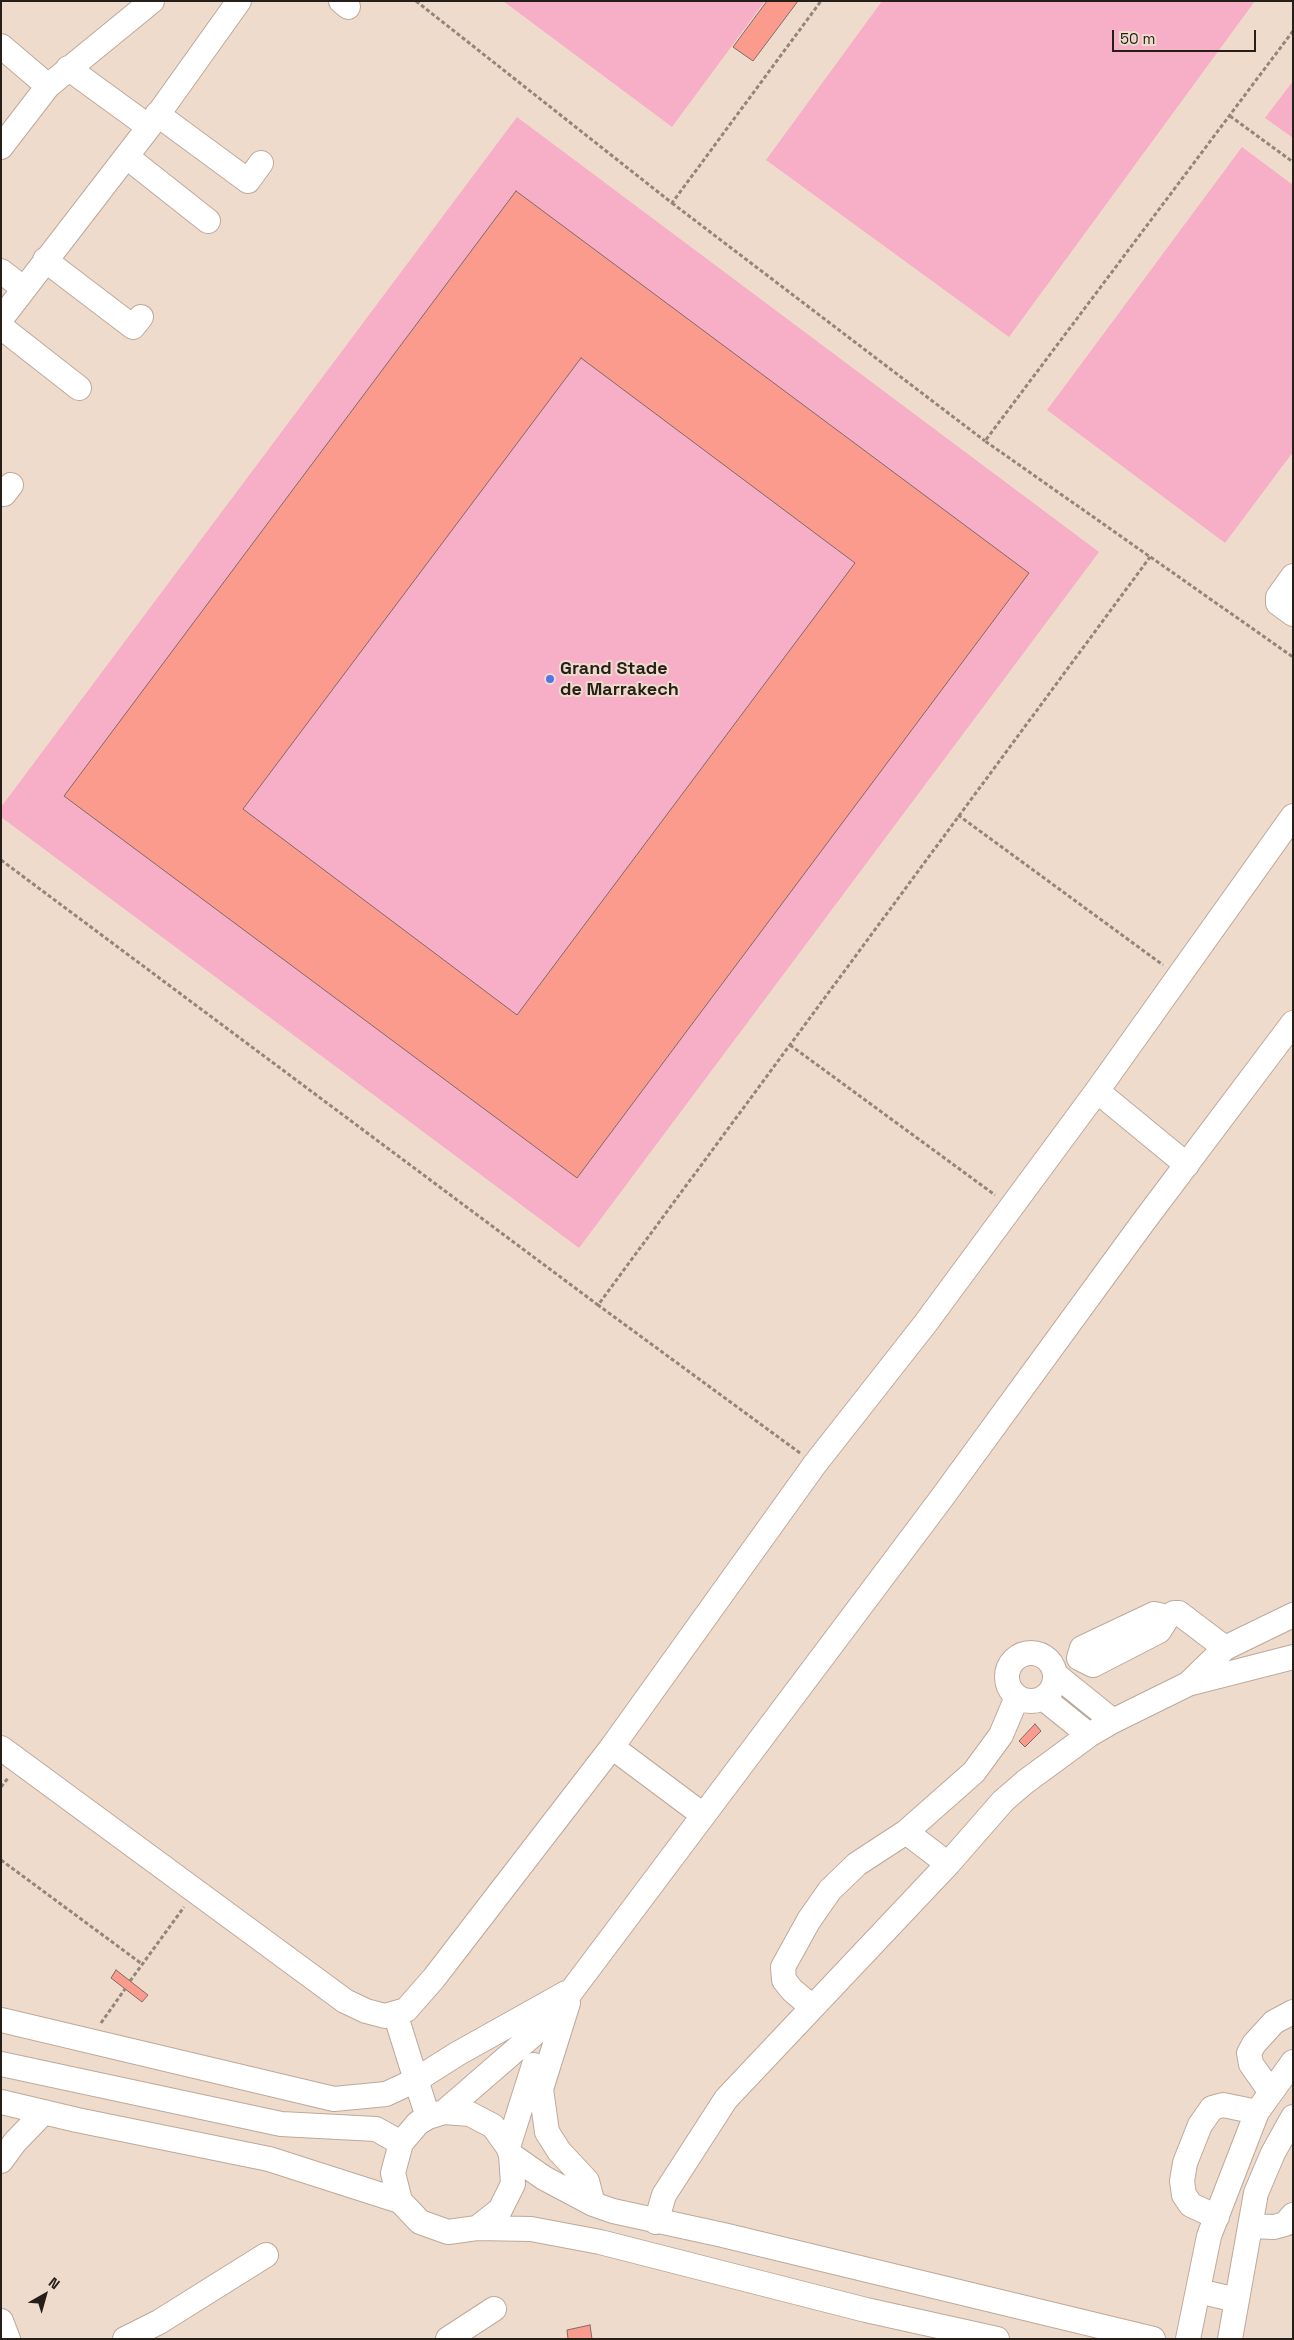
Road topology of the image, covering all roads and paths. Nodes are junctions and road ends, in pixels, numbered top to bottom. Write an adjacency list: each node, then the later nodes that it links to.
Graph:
1 (152, 1): 7 (street)
2 (239, 1): 10 (street)
3 (416, 1): 15 (path)
4 (821, 1): 15 (path)
5 (1293, 31): 9 (path)
6 (1, 46): 8 (street)
7 (68, 68): 8 (street); 10 (street)
8 (48, 86): 11 (street)
9 (1230, 116): 13 (path); 24 (path)
10 (153, 120): 12 (street); 14 (street)
11 (1, 147)
12 (126, 157): 16 (street); 17 (street)
13 (1293, 162)
14 (261, 163)
15 (672, 203): 24 (path)
16 (208, 220)
17 (45, 260): 19 (street); 20 (street)
18 (1, 271): 19 (street)
19 (23, 288): 21 (street)
20 (141, 317)
21 (1, 319)
22 (1, 326): 23 (street)
23 (79, 388)
24 (985, 441): 25 (path)
25 (1150, 557): 28 (path); 29 (path)
26 (1293, 576): 27 (street)
27 (1293, 614)
28 (1293, 657)
29 (958, 815): 32 (path); 34 (path)
30 (1293, 816): 32 (street)
31 (1, 860): 38 (path)
32 (1179, 976): 35 (street)
33 (1293, 1023): 36 (street)
34 (790, 1044): 37 (path); 38 (path)
35 (1097, 1091): 36 (street); 37 (street)
36 (1188, 1165): 51 (street)
37 (1011, 1207): 39 (street)
38 (598, 1304): 39 (path)
39 (815, 1464): 49 (street)
40 (1293, 1615): 41 (street)
41 (1225, 1648): 43 (street); 44 (street)
42 (1293, 1657): 44 (street)
43 (1055, 1671): 45 (street); 46 (street); 47 (street)
44 (1188, 1684): 47 (street)
45 (1017, 1697): 46 (street); 52 (street)
46 (1043, 1698): 48 (street)
47 (1113, 1721): 48 (street)
48 (1089, 1735): 54 (street)
49 (612, 1747): 51 (street); 62 (street)
50 (1, 1748): 55 (street)
51 (703, 1815): 59 (street)
52 (906, 1832): 54 (street); 60 (street)
53 (1, 1860): 56 (path)
54 (948, 1864): 60 (street)
55 (195, 1892): 56 (path); 62 (street)
56 (142, 1964): 57 (path)
57 (130, 1981)
58 (125, 1989): 65 (path)
59 (572, 1990): 64 (street); 68 (street); 79 (street)
60 (812, 2007): 82 (street)
61 (1293, 2012): 69 (street)
62 (395, 2013): 68 (street)
63 (1, 2020): 65 (street)
64 (549, 2021): 73 (street); 76 (street)
65 (88, 2041): 68 (street)
66 (1293, 2062): 69 (street)
67 (1, 2064): 75 (street)
68 (416, 2080): 73 (street)
69 (1270, 2091): 72 (street)
70 (1, 2102): 71 (street)
71 (44, 2112): 77 (street); 78 (street)
72 (1257, 2112): 81 (street); 81 (street)
73 (436, 2115): 75 (street); 76 (street)
74 (1293, 2117): 83 (street)
75 (401, 2143): 78 (street)
76 (510, 2151): 79 (street); 84 (street)
77 (1, 2161)
78 (400, 2201): 84 (street)
79 (593, 2204): 82 (street)
80 (1293, 2215): 83 (street)
81 (1217, 2217): 86 (street)
82 (656, 2222): 94 (street)
83 (1250, 2226): 87 (street)
84 (477, 2228): 93 (street)
85 (266, 2255): 91 (street)
86 (1198, 2291): 87 (street); 95 (street)
87 (1237, 2300): 96 (street)
88 (494, 2309): 92 (street)
89 (1, 2321): 90 (street)
90 (8, 2339)
91 (126, 2339)
92 (448, 2339)
93 (997, 2339)
94 (1153, 2339)
95 (1188, 2339)
96 (1230, 2339)

